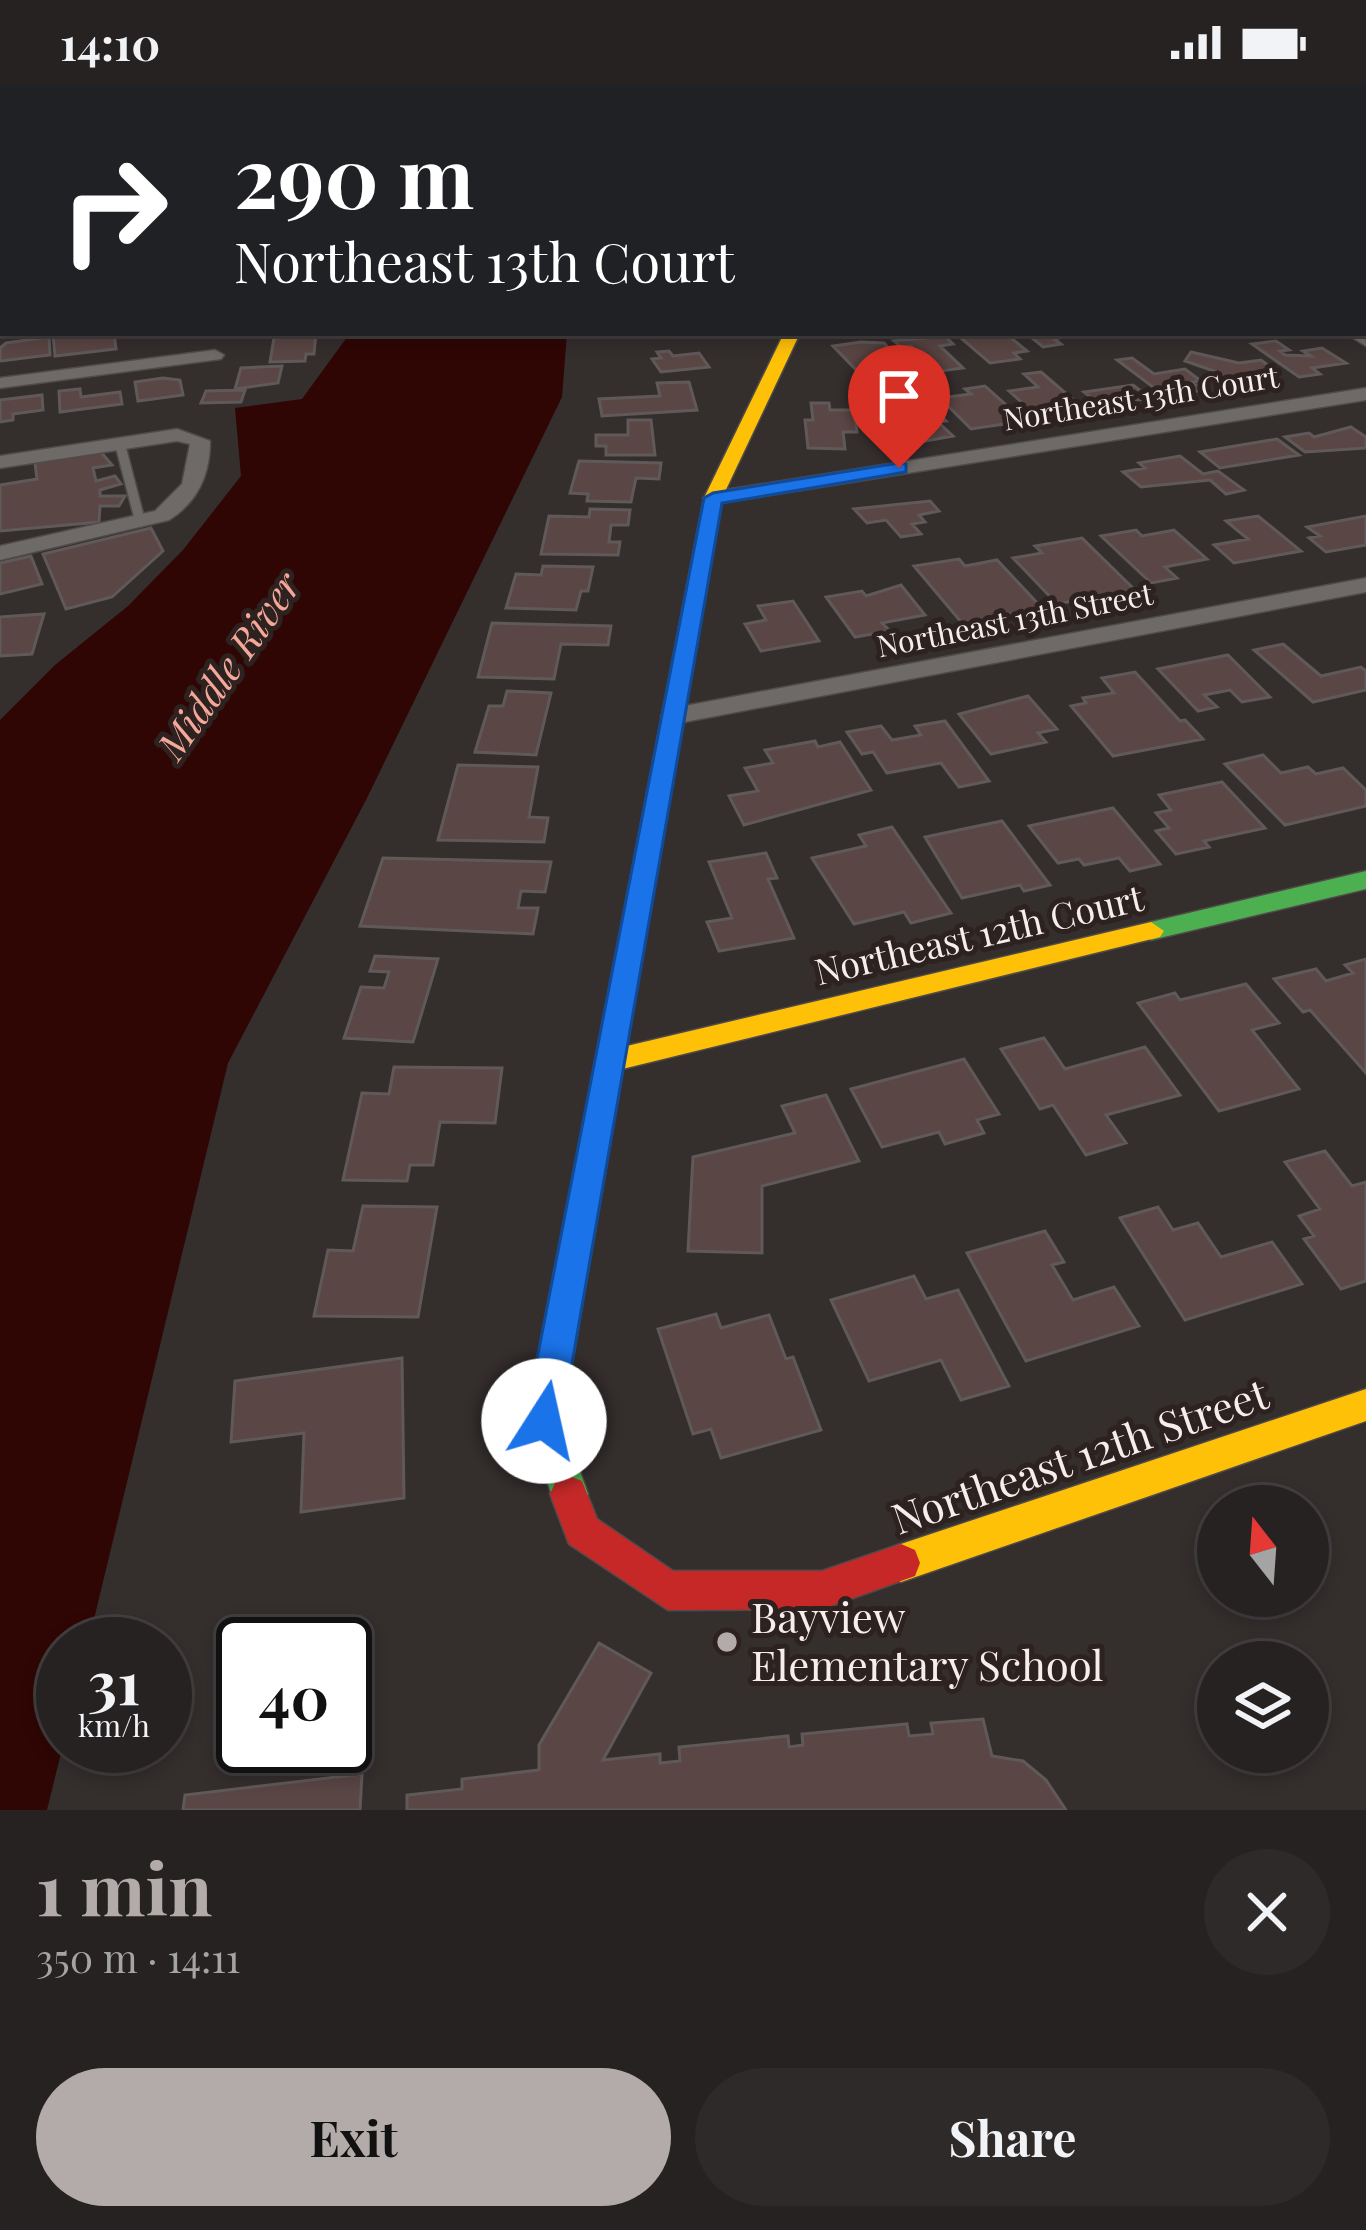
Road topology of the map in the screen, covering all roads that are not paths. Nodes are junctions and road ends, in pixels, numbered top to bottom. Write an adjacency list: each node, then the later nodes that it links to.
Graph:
1 (791, 336): 7 (street, Northeast 12th Street)
2 (215, 355): 3 (street)
3 (0, 382)
4 (1366, 394): 7 (street, Northeast 13th Court)
5 (120, 444): 6 (street); 8 (lane); 8 (street)
6 (0, 462)
7 (713, 498): 11 (street, Northeast 12th Street)
8 (140, 521): 9 (street)
9 (0, 553)
10 (1366, 585): 11 (street, Northeast 13th Street)
11 (674, 716): 13 (street, Northeast 12th Street)
12 (1366, 880): 13 (street, Northeast 12th Court)
13 (610, 1061): 15 (street, Northeast 12th Street)
14 (1366, 1405): 15 (street, Northeast 12th Street)
15 (1302, 1426): 16 (street)
16 (1366, 1432)

